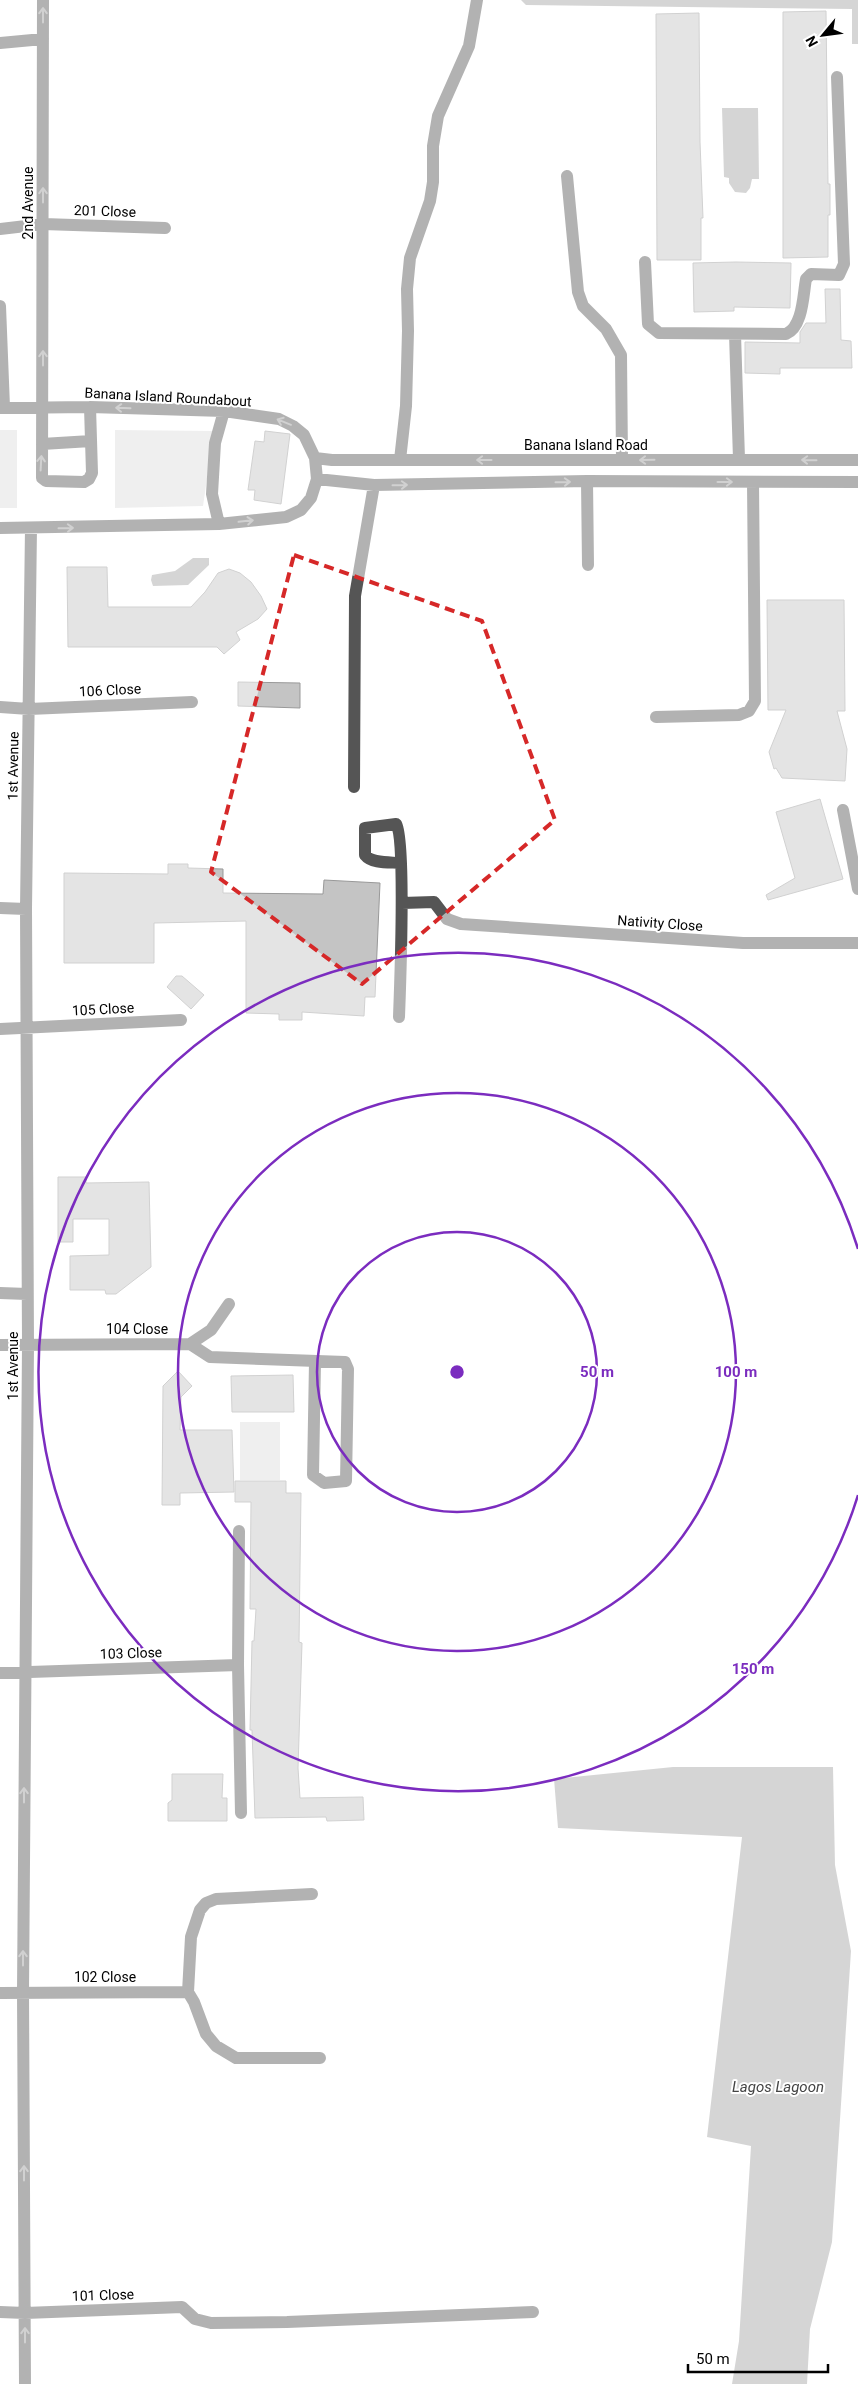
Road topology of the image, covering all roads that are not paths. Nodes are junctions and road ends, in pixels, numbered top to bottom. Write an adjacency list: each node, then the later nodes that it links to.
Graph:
1 (43, 0): 3 (street, 2nd Avenue, one-way to 1)
2 (477, 0): 21 (street)
3 (43, 39): 4 (street); 7 (street, 2nd Avenue, one-way to 3)
4 (0, 43)
5 (837, 77): 12 (street)
6 (567, 176): 22 (street)
7 (43, 224): 8 (street, 201 Close); 9 (street, 201 Close); 13 (street, 2nd Avenue, one-way to 7)
8 (166, 228)
9 (0, 229)
10 (645, 262): 12 (street)
11 (0, 306): 15 (street)
12 (734, 334): 20 (street)
13 (43, 407): 14 (street, Banana Island Roundabout); 15 (street, Banana Island Roundabout); 18 (street, 2nd Avenue)
14 (90, 407): 16 (street, Banana Island Roundabout, one-way to 14); 17 (street)
15 (2, 408)
16 (224, 411): 19 (street, Banana Island Roundabout, one-way to 16); 29 (street)
17 (91, 441): 18 (street); 18 (street, 2nd Avenue, one-way to 18)
18 (42, 444)
19 (315, 458): 21 (street, Banana Island Road); 24 (street, Banana Island Roundabout)
20 (739, 459): 22 (street, Banana Island Road, one-way to 22); 23 (street, Banana Island Road, one-way to 20)
21 (400, 460): 22 (street, Banana Island Road, one-way to 21)
22 (622, 460)
23 (858, 460)
24 (317, 479): 28 (street); 29 (street, Banana Island Roundabout, one-way to 24)
25 (587, 481): 26 (street, one-way to 26); 28 (street, one-way to 25); 32 (street)
26 (753, 482): 27 (street); 36 (street)
27 (858, 482)
28 (374, 485): 37 (street)
29 (219, 524): 31 (street, Banana Island Roundabout, one-way to 29)
30 (0, 528): 31 (street, Banana Island Roundabout)
31 (31, 528): 35 (street, 1st Avenue)
32 (588, 565)
33 (192, 702): 35 (street, 106 Close)
34 (0, 707): 35 (street, 106 Close)
35 (29, 709): 43 (street, 1st Avenue)
36 (656, 717)
37 (354, 787)
38 (842, 810): 40 (street)
39 (401, 863): 41 (street)
40 (858, 884)
41 (402, 903): 44 (street, Nativity Close); 45 (street)
42 (0, 908): 43 (street)
43 (26, 909): 47 (street, 1st Avenue)
44 (858, 943)
45 (400, 1017)
46 (180, 1020): 47 (street, 105 Close)
47 (28, 1027): 48 (street, 105 Close); 50 (street, 1st Avenue)
48 (0, 1029)
49 (0, 1293): 50 (street)
50 (26, 1294): 52 (street, 1st Avenue)
51 (229, 1304): 53 (street)
52 (28, 1344): 53 (street, 104 Close); 54 (street, 104 Close); 58 (street, 1st Avenue)
53 (190, 1344): 55 (street)
54 (0, 1345)
55 (316, 1362): 55 (street)
56 (239, 1531): 57 (street)
57 (238, 1665): 58 (street, 103 Close); 60 (street)
58 (25, 1671): 59 (street, 103 Close); 62 (street, 1st Avenue, one-way to 58)
59 (0, 1673)
60 (241, 1813)
61 (312, 1894): 63 (street)
62 (23, 1992): 63 (street, 102 Close); 64 (street, 102 Close); 68 (street, 1st Avenue, one-way to 62)
63 (188, 1992): 65 (street)
64 (0, 1993)
65 (320, 2058)
66 (0, 2312): 68 (street, 101 Close)
67 (533, 2312): 68 (street, 101 Close)
68 (26, 2313): 69 (street, 1st Avenue, one-way to 68)
69 (25, 2384)

